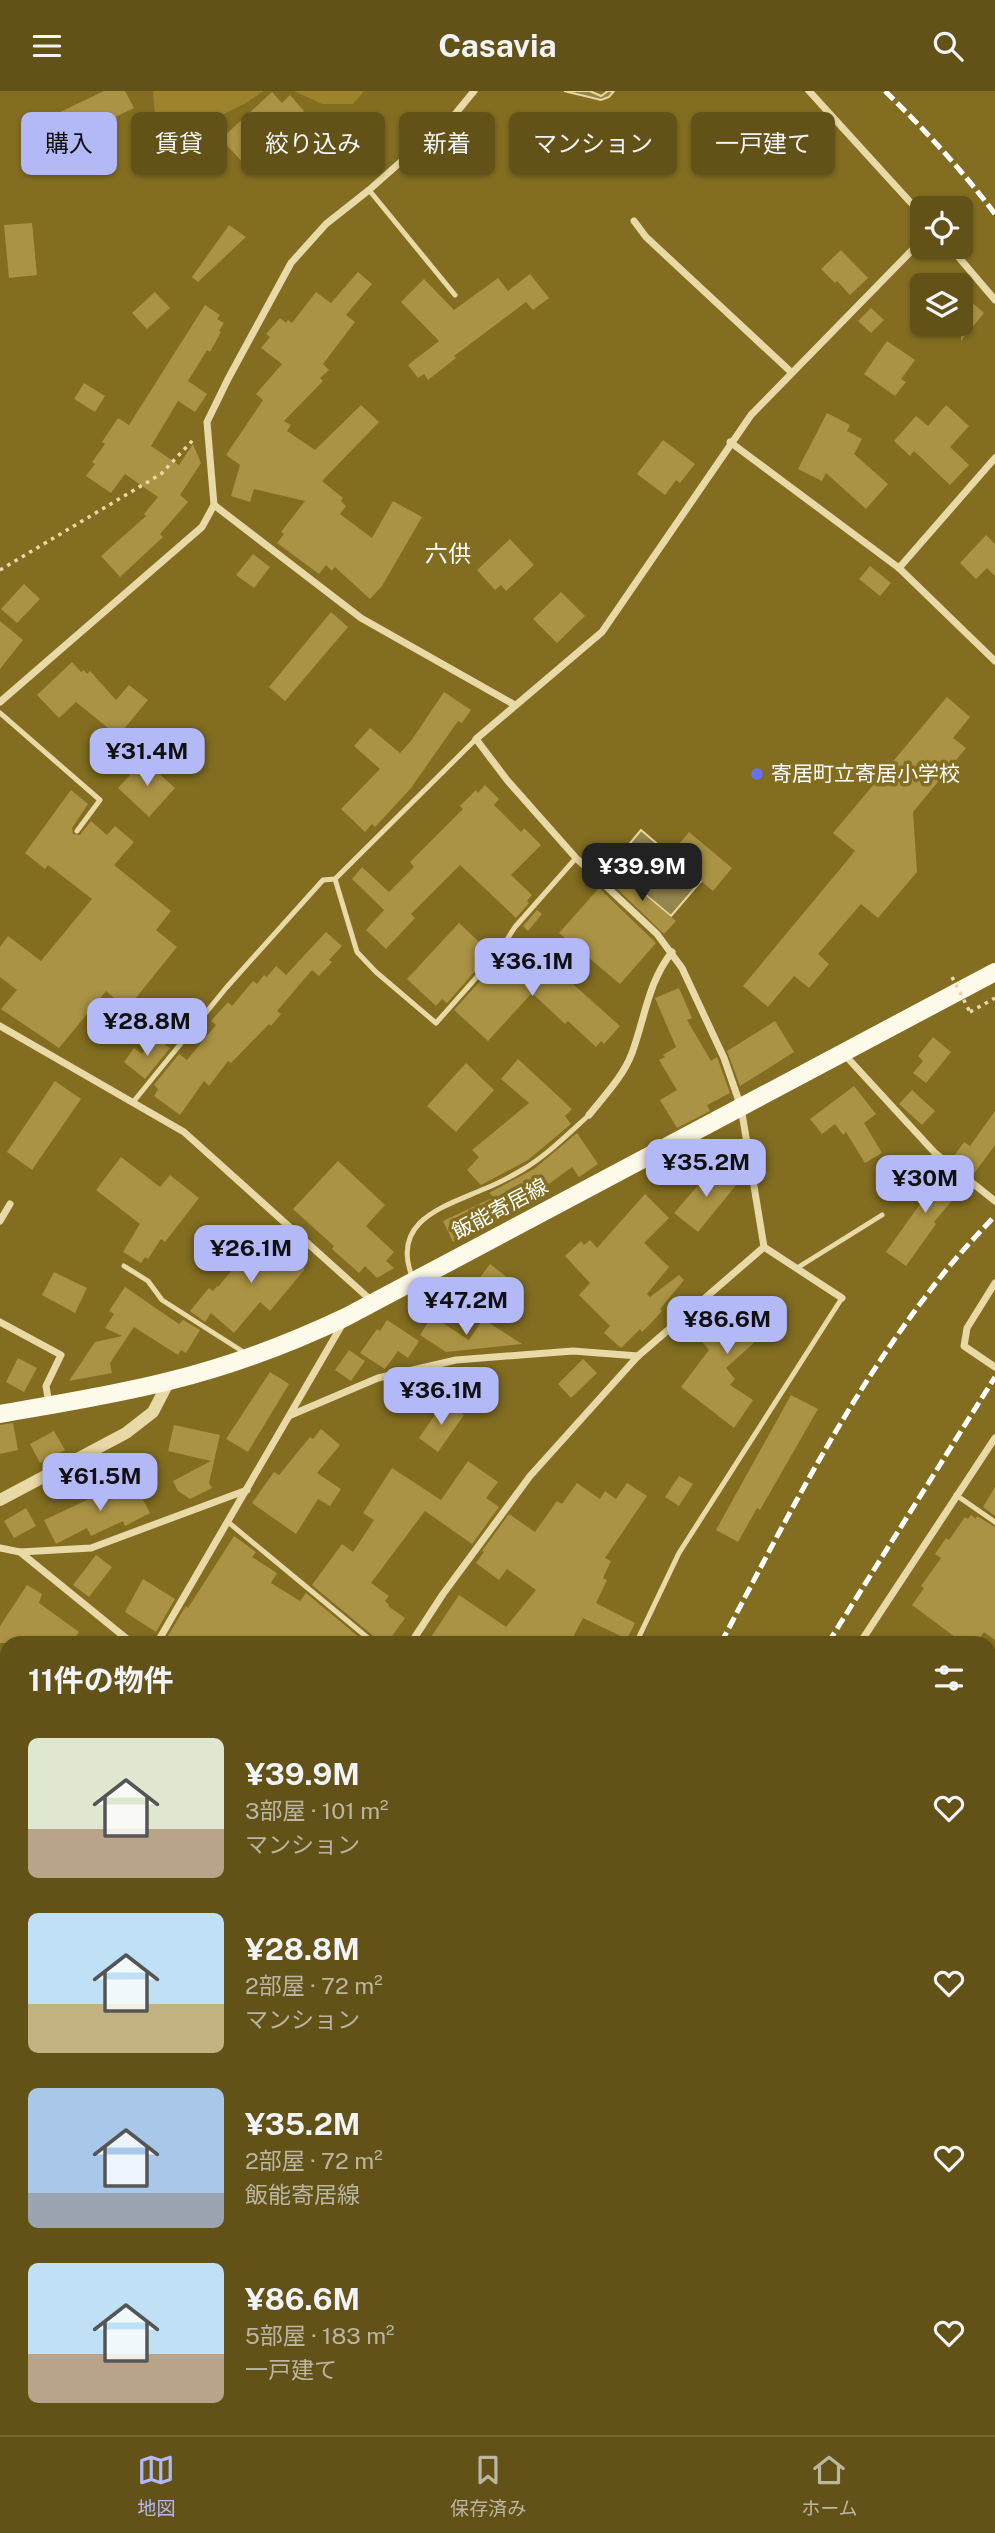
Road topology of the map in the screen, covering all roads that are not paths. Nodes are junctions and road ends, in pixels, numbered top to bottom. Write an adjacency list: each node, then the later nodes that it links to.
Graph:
1 (474, 91): 3 (street)
2 (809, 91): 4 (street)
3 (369, 190): 8 (lane); 13 (street)
4 (910, 202)
5 (634, 221): 10 (street)
6 (910, 252): 10 (street)
7 (961, 259): 9 (street)
8 (455, 295)
9 (995, 298)
10 (791, 372): 11 (street)
11 (730, 442): 14 (street); 17 (street)
12 (995, 458): 14 (street)
13 (214, 505): 16 (street); 17 (street)
14 (899, 568): 15 (street)
15 (995, 661)
16 (0, 702)
17 (515, 705): 19 (street)
18 (0, 713): 20 (lane)
19 (476, 739): 21 (street); 22 (lane)
20 (77, 831)
21 (576, 858): 22 (lane); 23 (street)
22 (335, 879): 27 (lane)
23 (672, 953): 28 (street); 29 (street)
24 (995, 972): 26 (main road, 飯能寄居線)
25 (0, 1026): 27 (street)
26 (843, 1052): 28 (main road, 飯能寄居線); 30 (street)
27 (134, 1101): 40 (street)
28 (741, 1107): 34 (street); 37 (main road, 飯能寄居線)
29 (589, 1115): 37 (lane)
30 (995, 1201)
31 (10, 1204): 33 (street)
32 (882, 1215): 36 (lane)
33 (0, 1221)
34 (764, 1247): 36 (street); 43 (street)
35 (124, 1266): 44 (lane)
36 (797, 1268): 39 (street)
37 (414, 1281): 40 (main road, 飯能寄居線)
38 (995, 1283): 45 (street)
39 (842, 1298): 62 (lane)
40 (373, 1303): 41 (main road, 飯能寄居線)
41 (346, 1317): 44 (main road, 飯能寄居線); 49 (street)
42 (0, 1322): 47 (street)
43 (638, 1356): 49 (street); 61 (street)
44 (251, 1357): 46 (main road, 飯能寄居線)
45 (995, 1367)
46 (169, 1381): 47 (main road, 飯能寄居線); 53 (street)
47 (49, 1405): 48 (main road, 飯能寄居線)
48 (0, 1414)
49 (290, 1416): 51 (street)
50 (995, 1438): 52 (street)
51 (247, 1489): 54 (street); 57 (street)
52 (956, 1495): 55 (lane); 63 (street)
53 (0, 1500)
54 (228, 1522): 59 (street); 60 (lane)
55 (995, 1522)
56 (0, 1548): 57 (street)
57 (20, 1552): 58 (street)
58 (123, 1636)
59 (161, 1636)
60 (366, 1636)
61 (416, 1636)
62 (639, 1636)
63 (865, 1636)

